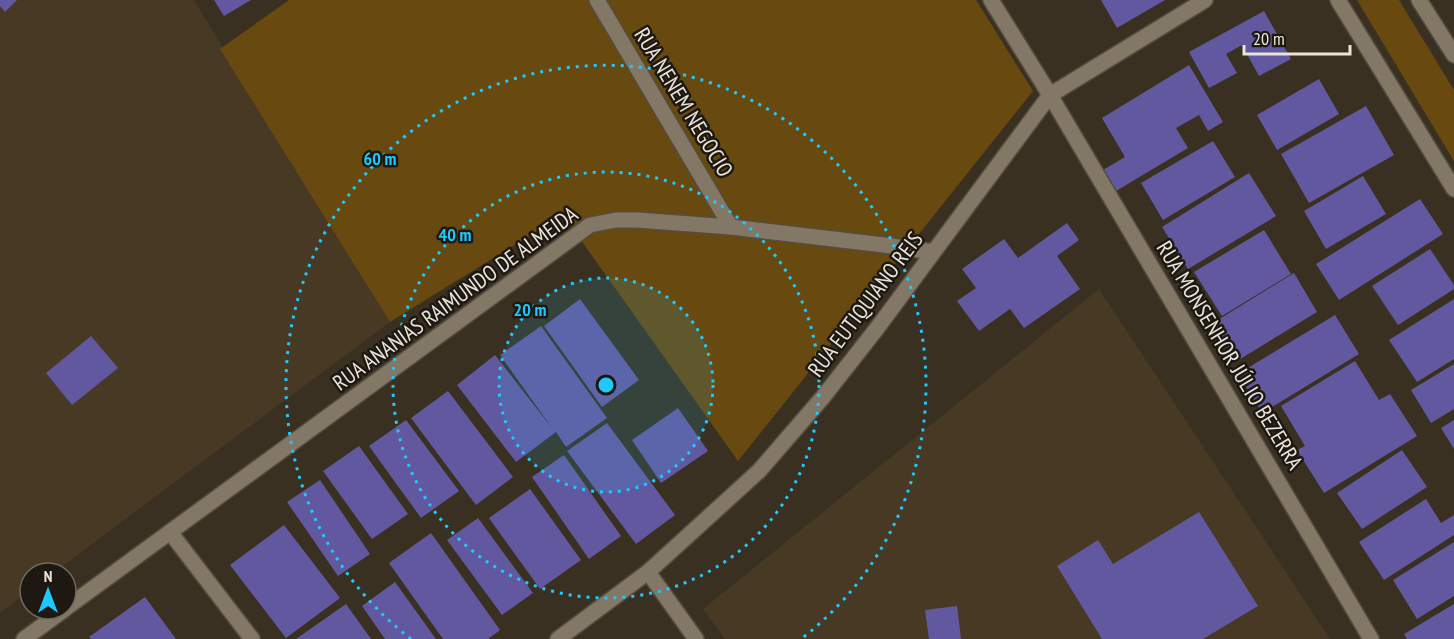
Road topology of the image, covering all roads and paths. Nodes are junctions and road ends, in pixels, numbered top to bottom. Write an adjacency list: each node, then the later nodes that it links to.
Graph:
1 (597, 0): 9 (street, RUA NENEM NEGOCIO)
2 (991, 0): 7 (street, RUA MONSENHOR JÚLIO BEZERRA)
3 (1205, 0): 7 (street, RUA EUTIQUIANO REIS)
4 (1338, 0): 8 (street)
5 (1419, 0): 6 (street)
6 (1454, 55)
7 (1050, 95): 10 (street, RUA EUTIQUIANO REIS); 19 (street, RUA MONSENHOR JÚLIO BEZERRA)
8 (1454, 189)
9 (731, 227): 10 (street, RUA ANANIAS RAIMUNDO DE ALMEIDA); 11 (street, RUA ANANIAS RAIMUNDO DE ALMEIDA)
10 (933, 252): 12 (street, RUA EUTIQUIANO REIS)
11 (170, 532): 13 (street, RUA ANANIAS RAIMUNDO DE ALMEIDA); 16 (street)
12 (648, 572): 17 (street, RUA EUTIQUIANO REIS); 18 (street)
13 (78, 599)
14 (48, 621): 15 (street, RUA ANANIAS RAIMUNDO DE ALMEIDA)
15 (24, 639)
16 (252, 639)
17 (558, 639)
18 (696, 639)
19 (1371, 639)

